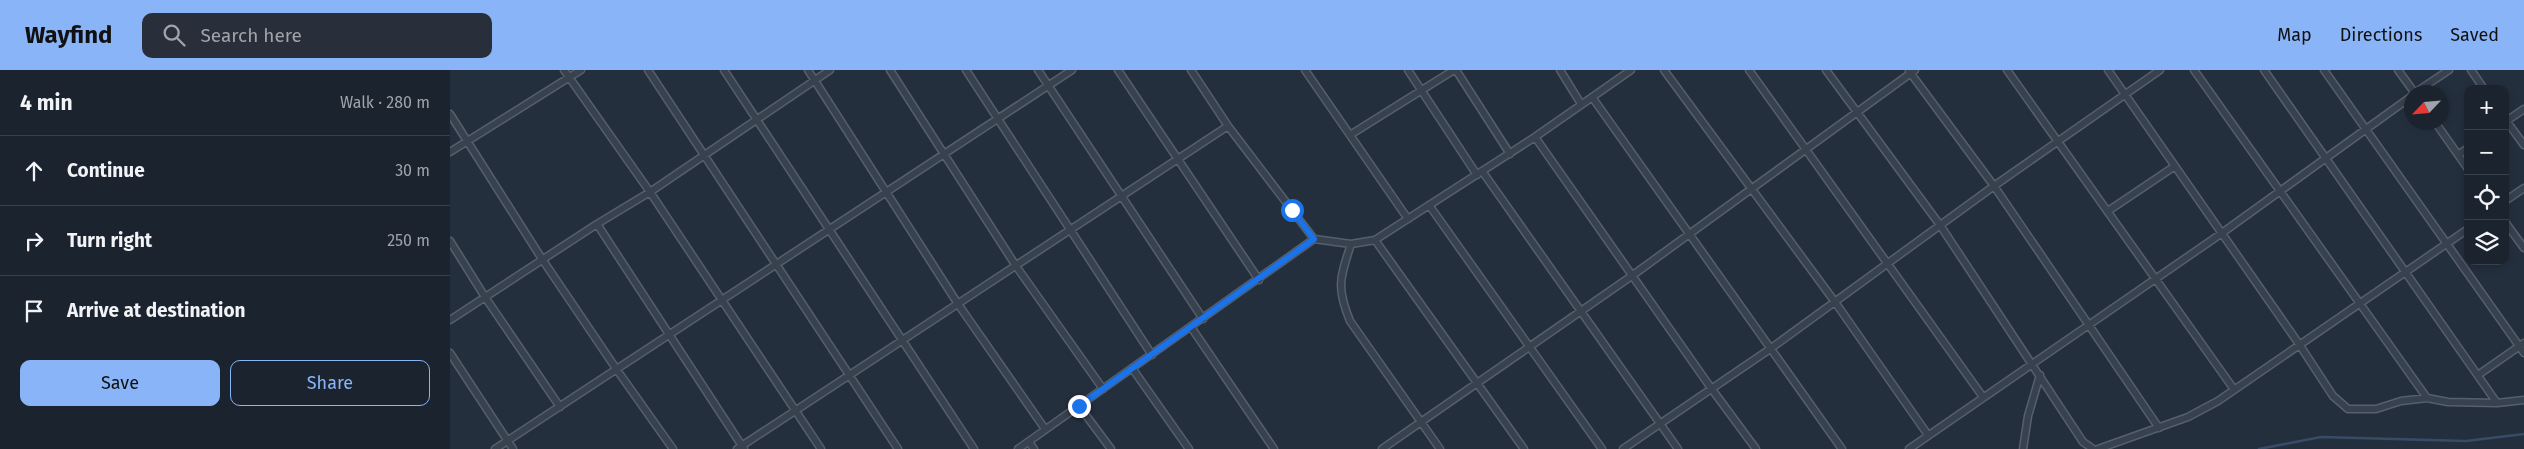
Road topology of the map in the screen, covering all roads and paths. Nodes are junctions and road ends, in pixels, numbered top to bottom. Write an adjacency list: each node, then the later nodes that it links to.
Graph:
1 (564, 70): 31 (street)
2 (582, 70): 31 (street)
3 (648, 70): 61 (street)
4 (724, 70): 47 (street)
5 (808, 70): 32 (street)
6 (830, 70): 32 (street)
7 (890, 70): 62 (street)
8 (966, 70): 46 (street)
9 (1038, 70): 36 (street)
10 (1072, 70): 36 (street)
11 (1118, 70): 65 (street)
12 (1191, 70): 49 (street)
13 (1305, 70): 52 (street)
14 (1408, 70): 37 (street)
15 (1455, 70): 37 (street); 60 (street)
16 (1560, 70): 41 (street)
17 (1664, 70): 71 (street)
18 (1749, 70): 57 (street)
19 (1826, 70): 43 (street)
20 (2007, 70): 55 (street)
21 (2108, 70): 38 (street)
22 (2160, 70): 38 (street)
23 (2194, 70): 72 (street)
24 (2264, 70): 64 (street)
25 (2324, 70): 50 (street)
26 (2398, 70): 33 (street)
27 (2449, 70): 34 (street)
28 (2471, 70): 35 (street)
29 (1628, 71): 39 (street)
30 (1911, 71): 43 (street); 69 (street)
31 (570, 78): 54 (street); 73 (street)
32 (815, 81): 47 (street); 74 (street)
33 (2410, 85)
34 (2426, 85)
35 (2481, 85)
36 (1048, 86): 46 (street); 75 (street)
37 (1422, 91): 52 (street); 68 (street)
38 (2125, 94): 55 (street); 67 (street)
39 (1592, 97): 41 (street); 87 (street)
40 (2404, 102): 50 (street)
41 (1581, 104): 53 (street)
42 (2524, 109): 45 (street)
43 (1856, 112): 57 (street); 81 (street)
44 (450, 114): 54 (street)
45 (2509, 118)
46 (998, 119): 62 (street); 83 (street)
47 (758, 120): 61 (street); 84 (street)
48 (2509, 124): 56 (street)
49 (1228, 126): 65 (street); 88 (street)
50 (2367, 128): 64 (street); 92 (street)
51 (2441, 130): 63 (street)
52 (1350, 135): 79 (street)
53 (1535, 137): 60 (street); 99 (street)
54 (468, 140): 59 (street); 94 (street)
55 (2058, 141): 69 (street); 78 (street)
56 (2524, 145)
57 (1805, 150): 71 (street); 95 (street)
58 (2464, 151): 63 (street)
59 (450, 152)
60 (1510, 154): 68 (street)
61 (706, 155): 73 (street); 96 (street)
62 (943, 155): 74 (street); 97 (street)
63 (2458, 155): 66 (street)
64 (2325, 157): 72 (street); 98 (street)
65 (1178, 159): 75 (street); 101 (street)
66 (2464, 164)
67 (2175, 166): 78 (street); 86 (street)
68 (1480, 173): 77 (street); 107 (street)
69 (1994, 186): 81 (street); 110 (street)
70 (2524, 188): 76 (street)
71 (1751, 189): 87 (street); 104 (street)
72 (2279, 190): 86 (street); 105 (street)
73 (650, 192): 80 (street); 103 (street)
74 (886, 194): 84 (street); 106 (street)
75 (1121, 196): 83 (street); 108 (street)
76 (2509, 199)
77 (1430, 205): 79 (street); 116 (street)
78 (2108, 211): 100 (street)
79 (1408, 219): 89 (street)
80 (597, 224): 94 (street); 112 (street)
81 (1940, 225): 95 (street); 121 (street)
82 (2509, 227): 93 (street)
83 (1071, 230): 97 (street); 120 (street)
84 (829, 231): 96 (street); 113 (street)
85 (2464, 231): 92 (street)
86 (2222, 233): 100 (street); 114 (street)
87 (1690, 234): 99 (street); 117 (street)
88 (1314, 239): 91 (street); 101 (street)
89 (1375, 240): 91 (street); 127 (street)
90 (450, 241): 102 (street)
91 (1351, 244): 138 (street)
92 (2447, 244): 98 (street); 115 (street)
93 (2524, 248)
94 (542, 259): 102 (street); 123 (street)
95 (1886, 265): 104 (street); 131 (street)
96 (776, 266): 103 (street); 126 (street)
97 (1016, 266): 106 (street); 130 (street)
98 (2406, 272): 105 (street); 125 (street)
99 (1633, 275): 107 (street); 128 (street)
100 (2156, 278): 110 (street); 129 (street)
101 (1259, 280): 108 (street)
102 (485, 297): 109 (street); 135 (street)
103 (722, 301): 112 (street); 137 (street)
104 (1835, 302): 117 (street); 142 (street)
105 (2359, 303): 114 (street); 132 (street)
106 (958, 304): 113 (street); 141 (street)
107 (1581, 311): 116 (street); 139 (street)
108 (1203, 319): 111 (street)
109 (450, 320)
110 (2088, 325): 121 (street); 140 (street)
111 (1191, 327): 120 (street); 156 (street)
112 (669, 334): 123 (street); 145 (street)
113 (901, 341): 126 (street); 151 (street)
114 (2299, 344): 129 (street); 132 (street)
115 (2522, 345): 119 (street); 125 (street)
116 (1528, 346): 127 (street); 160 (street)
117 (1770, 349): 128 (street); 164 (street)
118 (450, 353): 143 (street)
119 (2524, 353)
120 (1152, 355): 122 (street)
121 (2032, 363): 124 (street); 131 (street)
122 (1132, 368): 130 (street); 155 (street)
123 (616, 370): 135 (street); 148 (street)
124 (2040, 375): 166 (street); 167 (street)
125 (2478, 375): 134 (street)
126 (848, 376): 137 (street); 150 (street)
127 (1477, 382): 138 (street); 159 (street)
128 (1711, 388): 139 (street); 163 (street)
129 (2233, 388): 140 (street)
130 (1103, 389): 136 (street)
131 (1983, 398): 142 (street)
132 (2426, 398): 134 (street)
133 (2524, 400): 134 (street)
134 (2497, 403)
135 (560, 406): 143 (street)
136 (1079, 406): 141 (street); 154 (street)
137 (795, 411): 145 (street); 149 (street)
138 (1420, 421): 157 (street); 158 (street)
139 (1659, 422): 161 (street); 162 (street)
140 (2160, 428): 168 (street)
141 (1045, 429): 144 (street)
142 (1928, 435): 165 (street)
143 (508, 441): 146 (street); 147 (street)
144 (1029, 442): 152 (street); 153 (street)
145 (741, 448)
146 (495, 449)
147 (514, 449)
148 (674, 449)
149 (821, 449)
150 (898, 449)
151 (974, 449)
152 (1018, 449)
153 (1034, 449)
154 (1111, 449)
155 (1189, 449)
156 (1274, 449)
157 (1382, 449)
158 (1440, 449)
159 (1524, 449)
160 (1602, 449)
161 (1623, 449)
162 (1678, 449)
163 (1756, 449)
164 (1842, 449)
165 (1909, 449)
166 (2023, 449)
167 (2093, 449)
168 (2098, 449)

